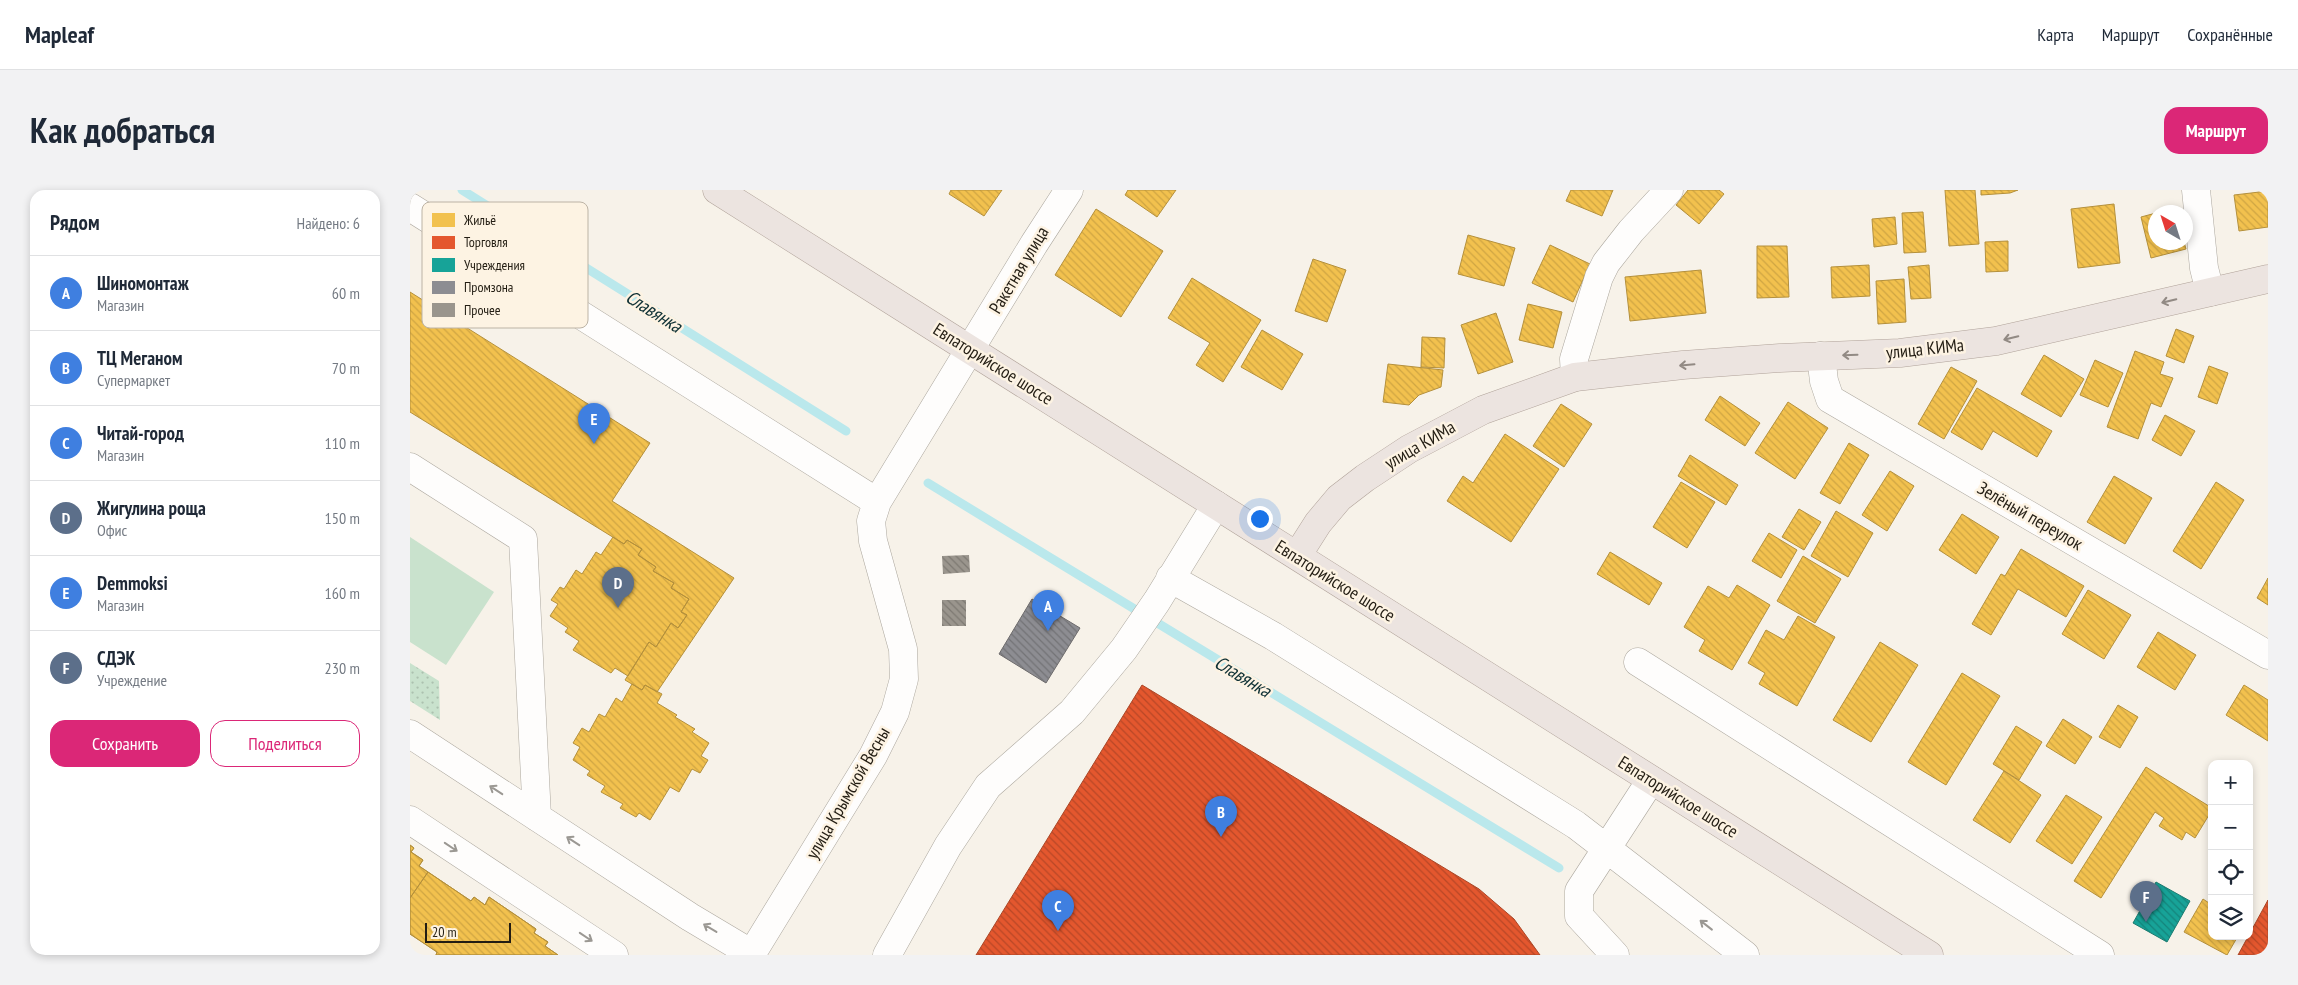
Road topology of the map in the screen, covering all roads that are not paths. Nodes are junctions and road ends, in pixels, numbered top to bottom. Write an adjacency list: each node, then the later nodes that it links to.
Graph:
1 (717, 190): 10 (main road, Евпаторийское шоссе)
2 (1069, 190): 10 (street, Ракетная улица)
3 (1669, 190): 12 (street)
4 (2196, 190): 8 (street)
5 (410, 207): 6 (street)
6 (422, 215)
7 (2268, 279): 8 (main road, улица КИМа)
8 (2210, 292): 11 (main road, улица КИМа, one-way to 11)
9 (588, 319): 14 (street)
10 (970, 350): 14 (street, улица Крымской Весны); 15 (main road, Евпаторийское шоссе)
11 (1821, 356): 12 (main road, улица КИМа, one-way to 12); 18 (street, Зелёный переулок)
12 (1575, 377): 16 (main road, улица КИМа)
13 (410, 467): 22 (street)
14 (877, 502): 25 (street, улица Крымской Весны)
15 (1216, 506): 16 (main road, Евпаторийское шоссе); 17 (street)
16 (1297, 556): 21 (main road, Евпаторийское шоссе)
17 (1164, 590): 24 (street); 27 (street)
18 (2268, 655)
19 (1638, 662): 31 (street)
20 (410, 734): 22 (street, one-way to 20)
21 (1651, 780): 24 (street); 30 (main road, Евпаторийское шоссе)
22 (537, 817): 25 (street, one-way to 22)
23 (410, 820): 26 (street, one-way to 26)
24 (1608, 848): 28 (street); 29 (street, one-way to 24)
25 (751, 954)
26 (614, 955)
27 (887, 955)
28 (1616, 955)
29 (1745, 955)
30 (1929, 955)
31 (2100, 955)

